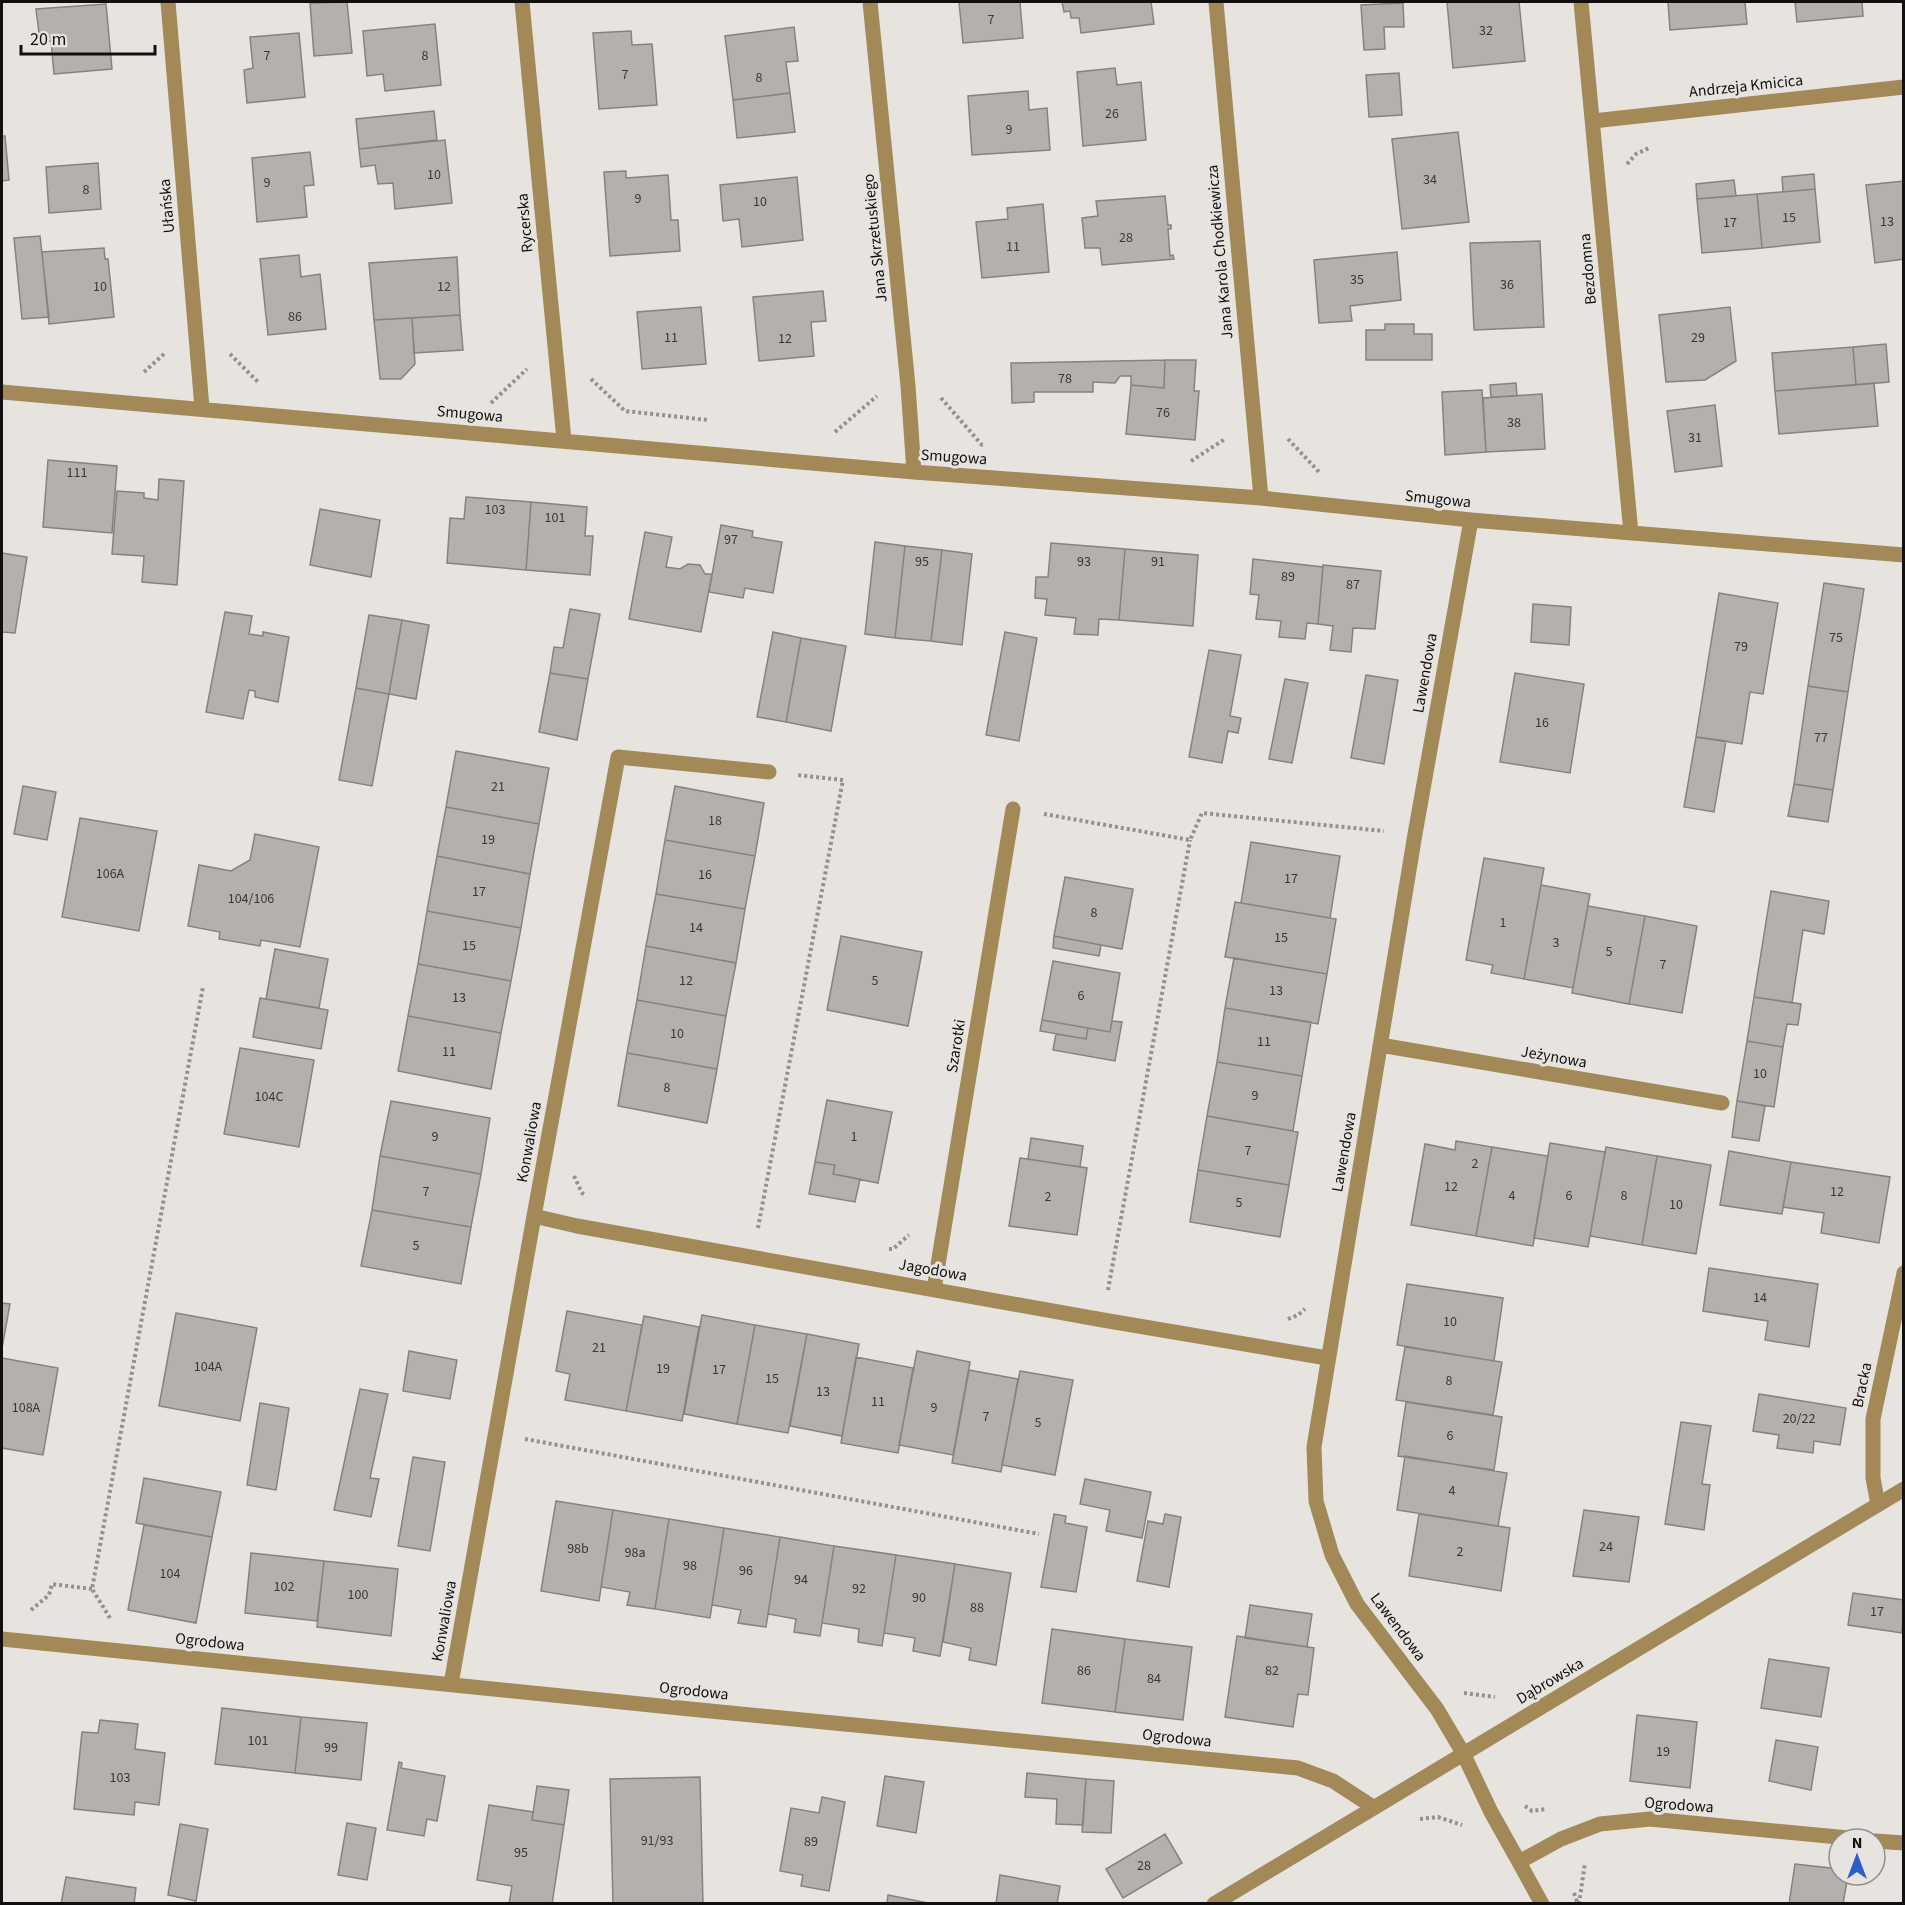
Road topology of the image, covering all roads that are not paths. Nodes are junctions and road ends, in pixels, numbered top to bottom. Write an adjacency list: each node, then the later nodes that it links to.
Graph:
1 (168, 2): 9 (street, Ułańska)
2 (522, 2): 10 (street, Rycerska)
3 (870, 2): 11 (street, Jana Skrzetuskiego)
4 (1216, 2): 12 (street, Jana Karola Chodkiewicza)
5 (1581, 2): 7 (street, Bezdomna)
6 (1904, 87): 7 (street, Andrzeja Kmicica)
7 (1593, 121): 14 (street, Bezdomna)
8 (2, 392): 9 (street, Smugowa)
9 (202, 408): 10 (street, Smugowa)
10 (564, 440): 11 (street, Smugowa)
11 (914, 472): 12 (street, Smugowa)
12 (1261, 498): 13 (street, Smugowa)
13 (1471, 520): 14 (street, Smugowa); 18 (street, Lawendowa)
14 (1631, 533): 15 (street, Smugowa)
15 (1904, 555)
16 (768, 772): 20 (street, Konwaliowa)
17 (1013, 809): 22 (street, Szarotki)
18 (1380, 1046): 19 (street, Jeżynowa); 23 (street, Lawendowa)
19 (1722, 1104)
20 (534, 1216): 22 (street, Jagodowa); 27 (street, Konwaliowa)
21 (1904, 1273): 25 (street, Bracka)
22 (934, 1289): 23 (street, Jagodowa)
23 (1327, 1358): 28 (street, Lawendowa)
24 (1904, 1489): 25 (street, Dąbrowska)
25 (1878, 1505): 28 (street, Dąbrowska)
26 (2, 1638): 27 (street, Ogrodowa)
27 (451, 1684): 29 (street, Ogrodowa)
28 (1463, 1753): 29 (street, Dąbrowska); 33 (street)
29 (1373, 1807): 34 (street, Dąbrowska)
30 (1827, 1836): 33 (street, Ogrodowa)
31 (1887, 1842): 32 (street)
32 (1904, 1843)
33 (1519, 1862): 35 (street)
34 (1214, 1904)
35 (1542, 1904)

